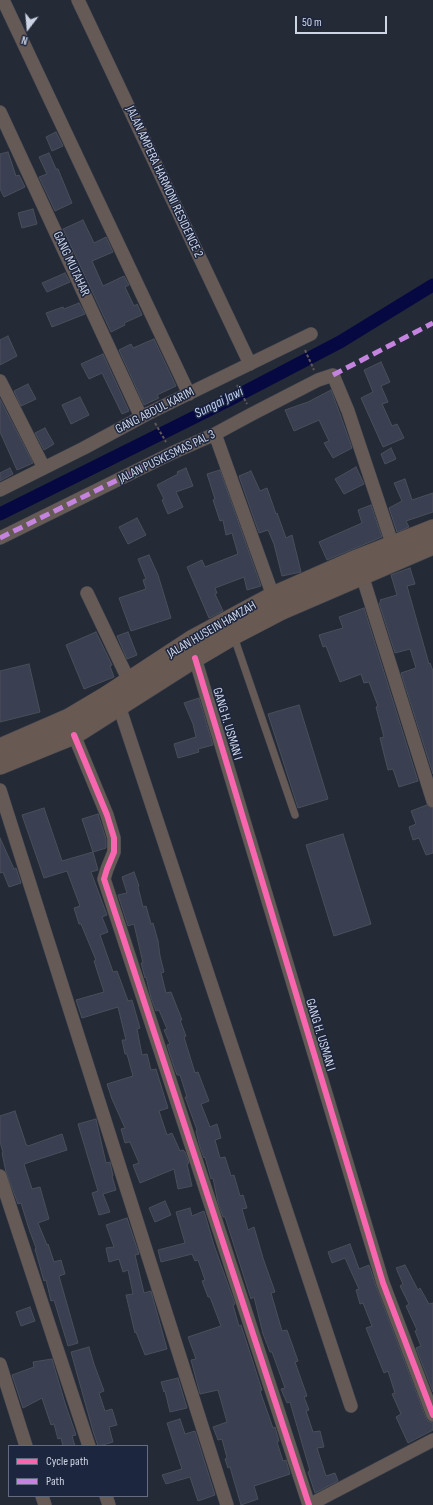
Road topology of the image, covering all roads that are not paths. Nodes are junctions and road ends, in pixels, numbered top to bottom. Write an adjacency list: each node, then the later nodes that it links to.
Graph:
1 (3, 0): 7 (street)
2 (78, 0): 5 (street, JALAN AMPERA HARMONI RESIDENCE 2)
3 (0, 112): 8 (street, GANG MUTAHAR)
4 (311, 334): 5 (street, GANG ABDUL KARIM)
5 (250, 364): 7 (street, GANG ABDUL KARIM)
6 (0, 381): 10 (street)
7 (189, 394): 8 (street, GANG ABDUL KARIM)
8 (142, 417): 10 (street, GANG ABDUL KARIM)
9 (215, 434): 13 (street, JALAN PUSKESMAS PAL 3); 15 (street, JALAN PUSKESMAS PAL 3); 18 (street)
10 (44, 468): 11 (street, GANG ABDUL KARIM)
11 (0, 490)
12 (433, 529): 15 (street, JALAN HUSEIN HAMZAH)
13 (0, 538)
14 (433, 545): 16 (street, JALAN HUSEIN HAMZAH)
15 (393, 546): 18 (street, JALAN HUSEIN HAMZAH)
16 (362, 575): 19 (street, JALAN HUSEIN HAMZAH); 27 (street)
17 (87, 592): 21 (street)
18 (273, 596): 21 (street, JALAN HUSEIN HAMZAH)
19 (234, 635): 20 (street, JALAN HUSEIN HAMZAH); 28 (lane)
20 (195, 658): 22 (street, JALAN HUSEIN HAMZAH); 32 (street, GANG H. USMAN I)
21 (129, 681): 24 (street, JALAN HUSEIN HAMZAH)
22 (119, 706): 23 (street, JALAN HUSEIN HAMZAH); 31 (street)
23 (74, 735): 25 (street, JALAN HUSEIN HAMZAH); 37 (street)
24 (0, 748)
25 (0, 765)
26 (0, 790): 36 (street)
27 (433, 801)
28 (295, 815)
29 (0, 1176): 35 (street)
30 (0, 1364): 34 (street)
31 (351, 1406)
32 (433, 1415)
33 (433, 1440): 37 (street)
34 (26, 1445)
35 (89, 1445)
36 (227, 1505)
37 (309, 1505)

